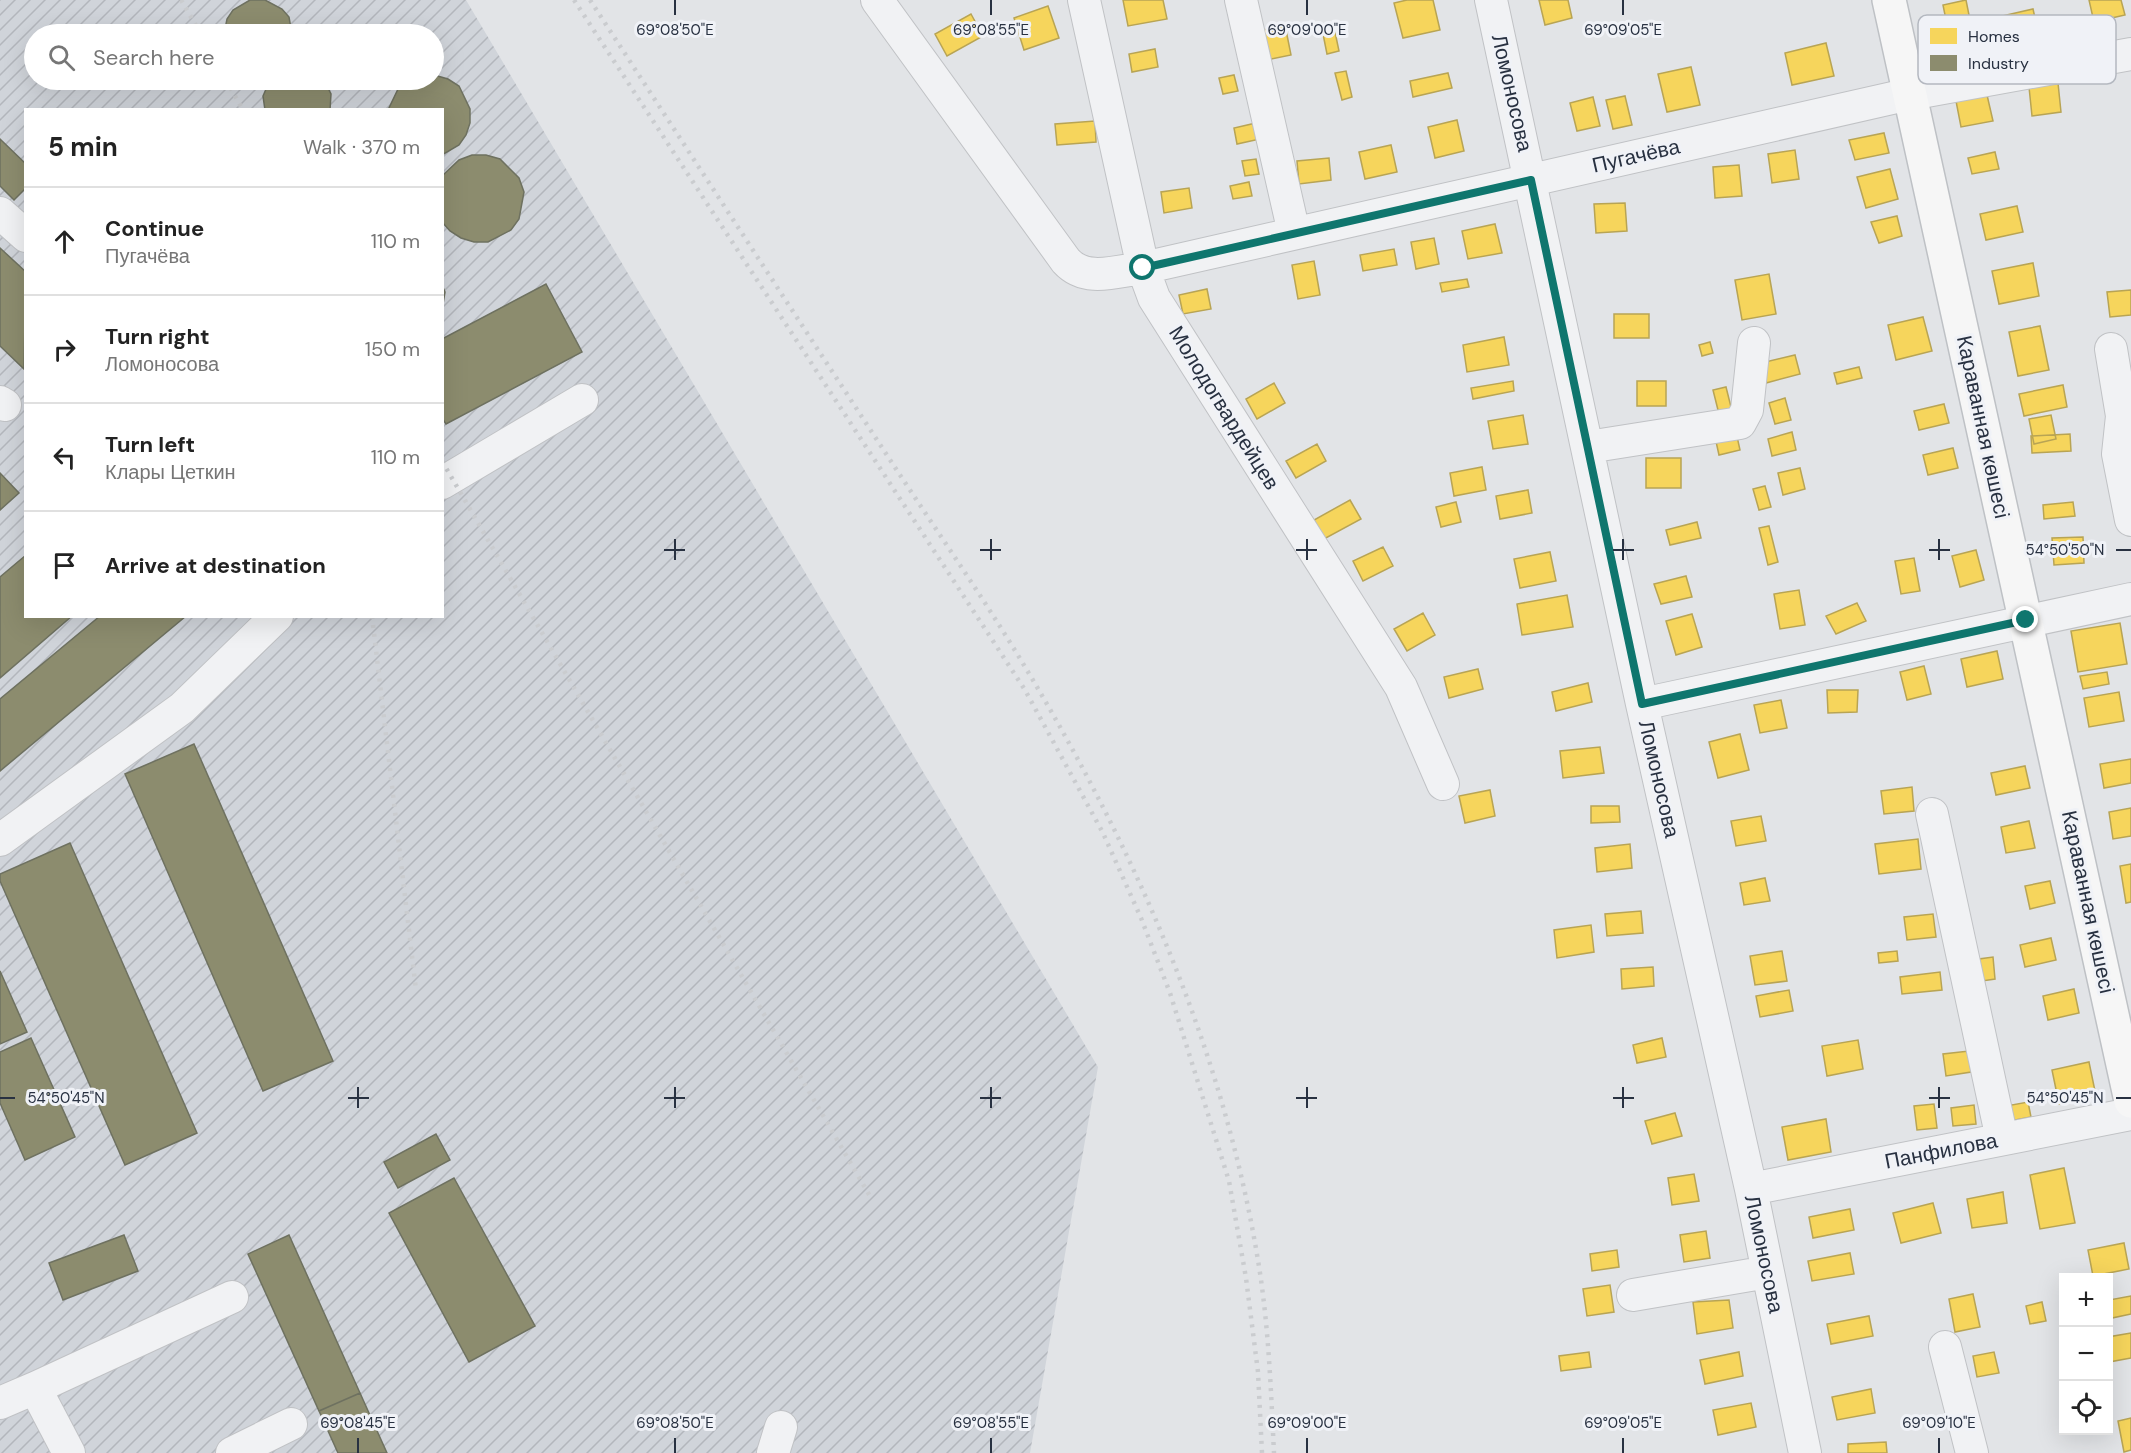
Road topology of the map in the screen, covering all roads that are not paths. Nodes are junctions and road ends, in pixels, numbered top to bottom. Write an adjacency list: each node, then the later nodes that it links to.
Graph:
1 (878, 0): 14 (street, Пугачёва)
2 (1084, 0): 14 (street, Молодогвардейцев)
3 (1241, 0): 12 (street)
4 (1491, 0): 10 (street, Ломоносова)
5 (1889, 0): 9 (main road, Караванная көшесі)
6 (2131, 54): 7 (street, Пугачёва)
7 (2116, 57)
8 (1965, 84): 9 (street, Пугачёва)
9 (1910, 94): 10 (street, Пугачёва); 23 (main road, Караванная көшесі)
10 (1531, 180): 12 (street, Пугачёва); 18 (street, Ломоносова)
11 (0, 213): 13 (street)
12 (1294, 233): 14 (street, Пугачёва)
13 (24, 234)
14 (1143, 268): 25 (street, Молодогвардейцев)
15 (1754, 343): 18 (street)
16 (2112, 349): 20 (street)
17 (582, 400): 19 (street)
18 (1588, 447): 24 (street, Ломоносова)
19 (444, 482)
20 (2131, 520)
21 (2131, 599): 23 (street)
22 (275, 618): 27 (street)
23 (2026, 620): 24 (street); 28 (main road, Караванная көшесі)
24 (1642, 704): 31 (street, Ломоносова)
25 (1443, 784)
26 (1932, 814): 30 (street)
27 (0, 840)
28 (2131, 1101)
29 (2131, 1114): 30 (street, Панфилова)
30 (2002, 1139): 31 (street, Панфилова)
31 (1751, 1189): 32 (street, Ломоносова)
32 (1768, 1272): 33 (street); 41 (street, Ломоносова)
33 (1632, 1295)
34 (232, 1297): 36 (street)
35 (1945, 1347): 42 (street)
36 (35, 1388): 37 (street); 39 (street)
37 (0, 1403)
38 (291, 1424): 40 (street)
39 (69, 1453)
40 (232, 1453)
41 (1805, 1453)
42 (1972, 1453)

